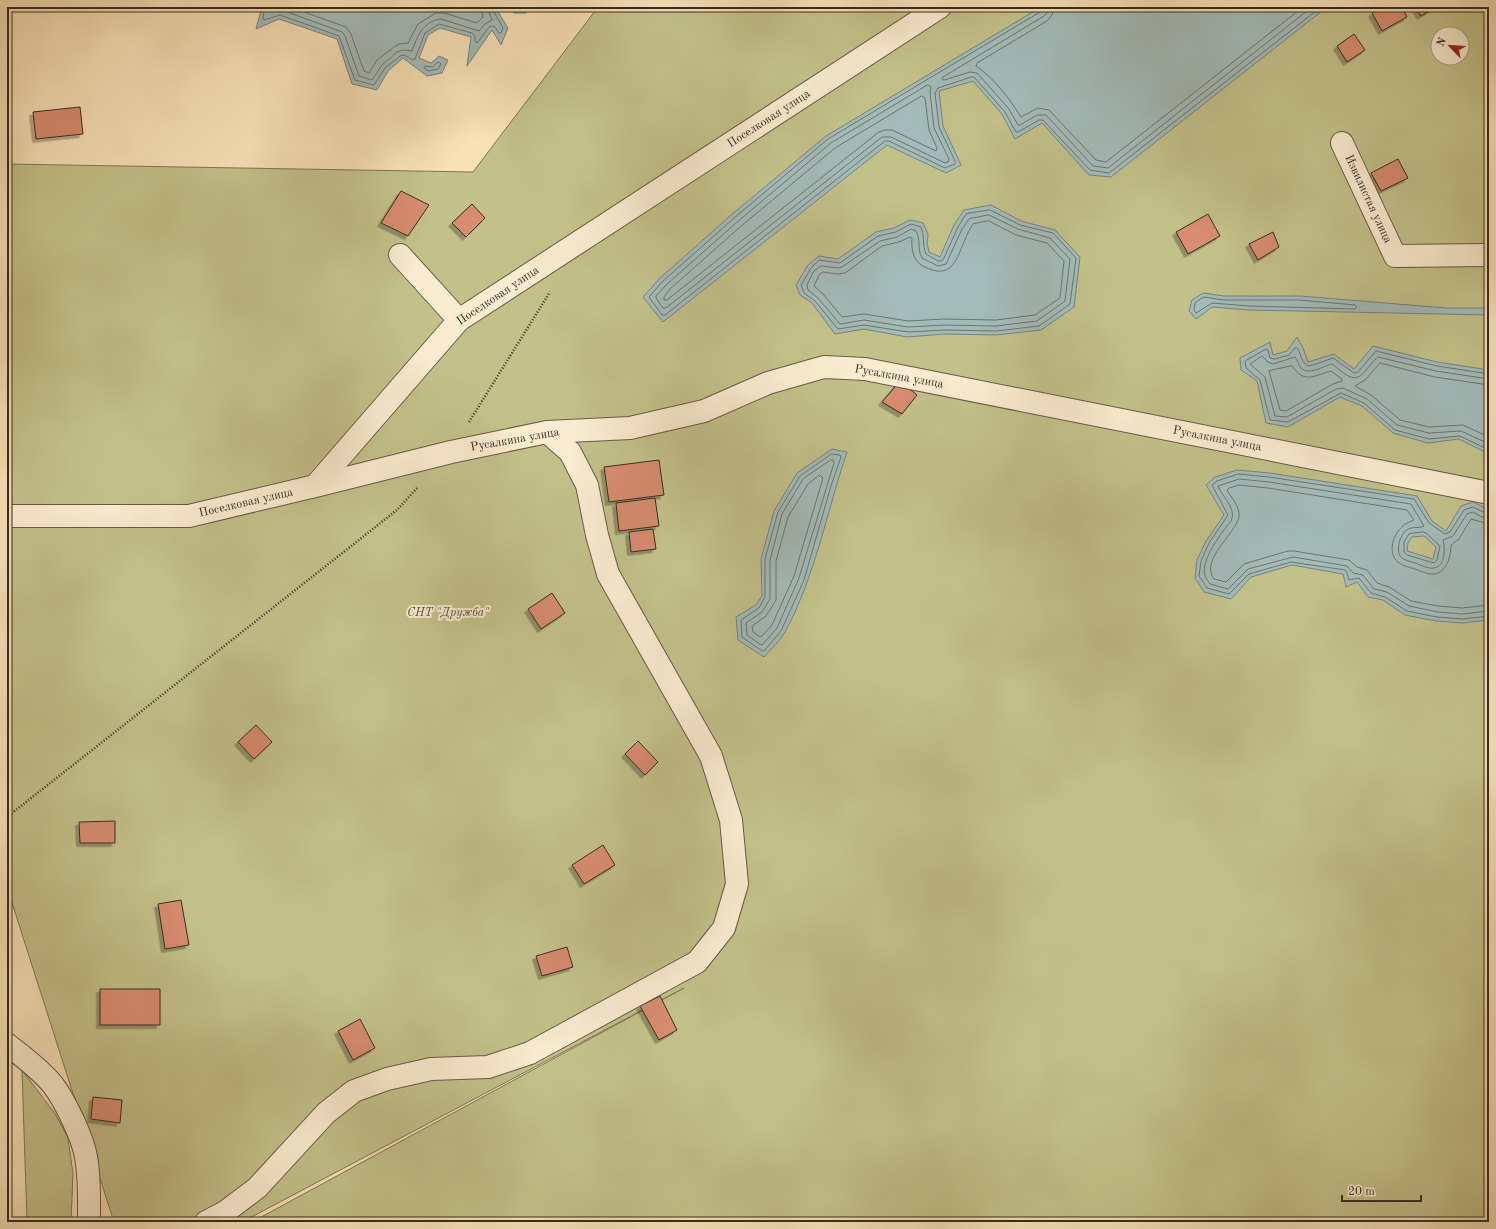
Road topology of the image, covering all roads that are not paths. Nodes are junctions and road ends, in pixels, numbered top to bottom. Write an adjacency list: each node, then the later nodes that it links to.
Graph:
1 (940, 7): 5 (street, Поселковая улица)
2 (1342, 143): 4 (street, Извилистая улица)
3 (400, 255): 5 (street)
4 (1489, 255)
5 (459, 320): 7 (street, Поселковая улица)
6 (547, 432): 7 (street, Русалкина улица); 8 (street, Русалкина улица); 12 (street)
7 (315, 486): 9 (street, Поселковая улица)
8 (1489, 493)
9 (7, 516)
10 (7, 1044): 11 (street)
11 (88, 1222)
12 (206, 1222)

